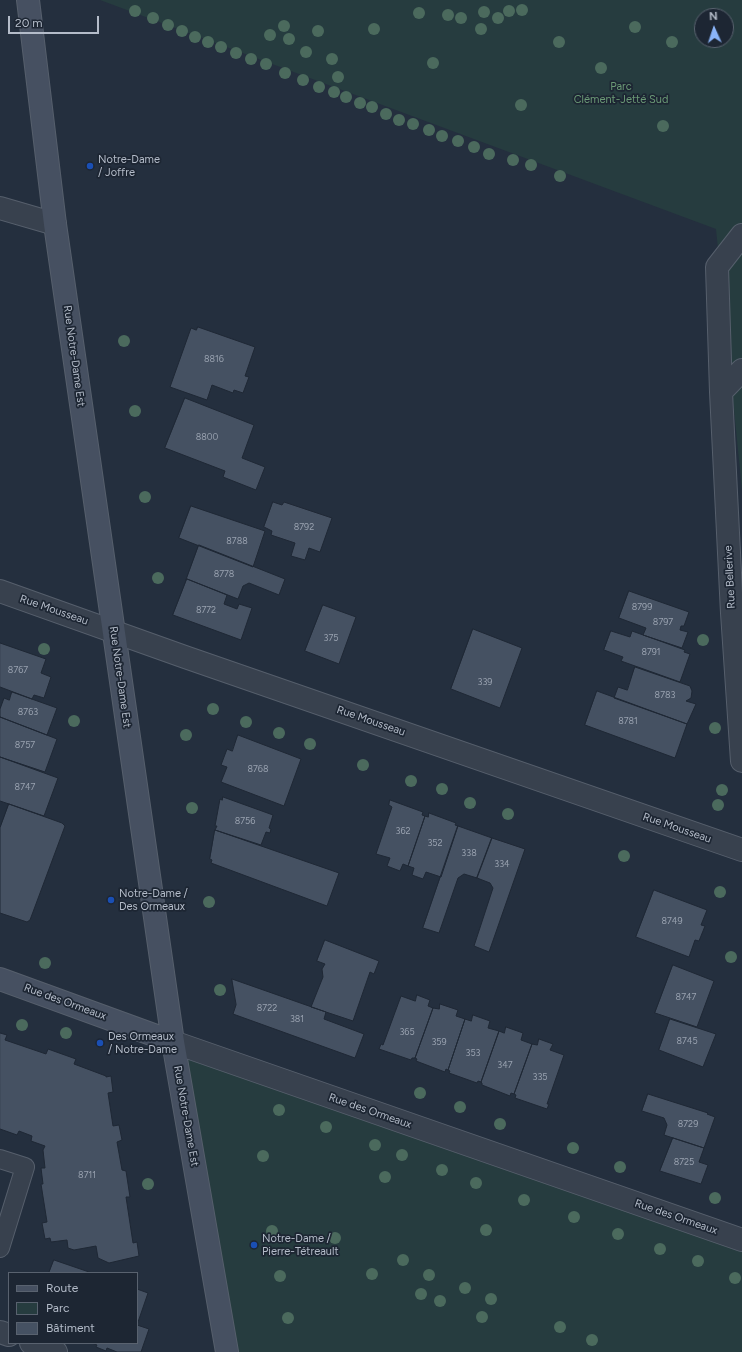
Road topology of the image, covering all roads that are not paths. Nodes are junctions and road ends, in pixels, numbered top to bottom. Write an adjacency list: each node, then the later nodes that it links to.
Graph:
1 (28, 0): 3 (main road, Rue Notre-Dame Est)
2 (0, 208): 3 (street)
3 (55, 224): 8 (main road, Rue Notre-Dame Est)
4 (742, 235): 6 (street, Rue Bellerive)
5 (742, 370): 6 (street)
6 (721, 392): 9 (street, Rue Bellerive)
7 (0, 591): 8 (street, Rue Mousseau)
8 (114, 631): 10 (street, Rue Mousseau); 12 (main road, Rue Notre-Dame Est)
9 (742, 761)
10 (742, 850)
11 (0, 979): 12 (main road, Rue des Ormeaux)
12 (173, 1042): 14 (street, Rue des Ormeaux); 18 (main road, Rue Notre-Dame Est)
13 (0, 1159): 15 (lane)
14 (742, 1240)
15 (0, 1248)
16 (34, 1344): 17 (street)
17 (56, 1352)
18 (227, 1352)

